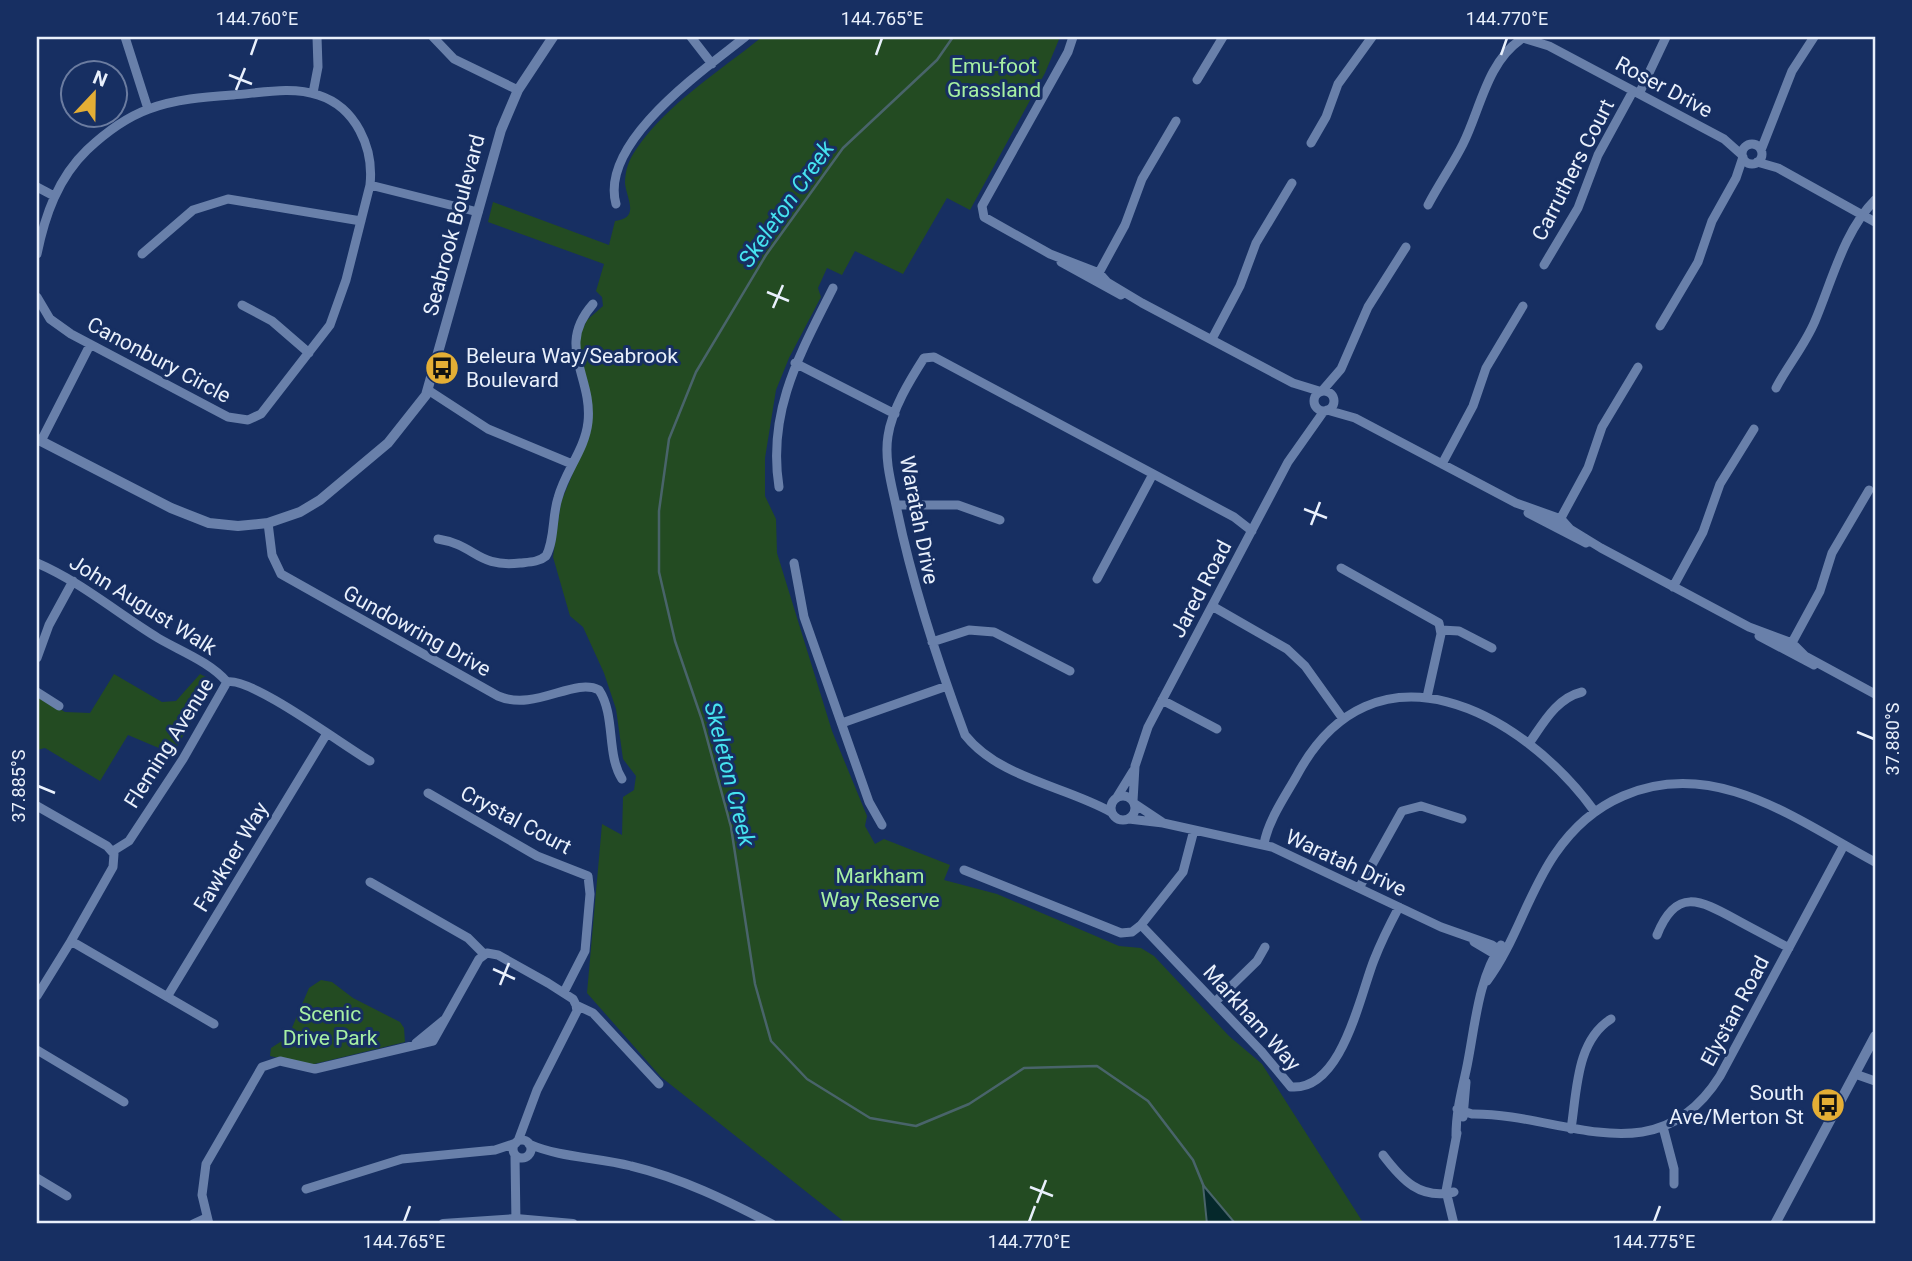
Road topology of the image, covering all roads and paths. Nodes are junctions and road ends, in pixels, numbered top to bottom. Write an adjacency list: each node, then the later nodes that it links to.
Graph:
1 (125, 37): 22 (street)
2 (317, 37): 21 (street)
3 (433, 37): 19 (street)
4 (553, 37): 19 (street, Seabrook Boulevard)
5 (691, 37): 16 (street)
6 (745, 37): 16 (street)
7 (1067, 37): 17 (street)
8 (1073, 37): 17 (street)
9 (1223, 37): 18 (street)
10 (1373, 37): 26 (street)
11 (1538, 37): 15 (street, Roser Drive)
12 (1666, 37): 20 (street, Carruthers Court)
13 (1814, 37): 24 (street)
14 (1520, 38): 15 (street, Roser Drive); 39 (street)
15 (1549, 46): 20 (street, Roser Drive)
16 (712, 64): 38 (street)
17 (1050, 78): 47 (street)
18 (1197, 80)
19 (518, 90): 40 (street, Seabrook Boulevard)
20 (1636, 92): 25 (street, Roser Drive); 46 (street, Carruthers Court)
21 (313, 93): 22 (street, Canonbury Circle); 34 (street, Canonbury Circle)
22 (148, 109): 36 (street, Canonbury Circle)
23 (1176, 121): 47 (street)
24 (1768, 131): 27 (street); 28 (street)
25 (1724, 139): 27 (street, Roser Drive); 29 (street, Roser Drive)
26 (1311, 144)
27 (1750, 145): 28 (street, Roser Drive); 29 (street)
28 (1761, 150): 30 (street); 31 (street)
29 (1743, 156): 30 (street, Roser Drive); 32 (street)
30 (1754, 163): 31 (street); 32 (street)
31 (1778, 168): 41 (street)
32 (1736, 178): 53 (street)
33 (1292, 183): 54 (street)
34 (370, 185): 40 (street); 42 (street, Canonbury Circle)
35 (37, 187): 36 (street)
36 (54, 196): 44 (street, Canonbury Circle)
37 (1875, 200): 41 (street)
38 (616, 204)
39 (1428, 205)
40 (478, 212): 62 (street, Seabrook Boulevard)
41 (1870, 214): 61 (street)
42 (361, 221): 45 (street); 56 (street, Canonbury Circle)
43 (1406, 247): 59 (street)
44 (37, 254)
45 (142, 254)
46 (1544, 265)
47 (1097, 277): 54 (street)
48 (833, 288): 57 (street)
49 (37, 297): 55 (street, Canonbury Circle)
50 (593, 303): 72 (street)
51 (242, 304): 56 (street)
52 (1523, 306): 73 (street)
53 (1660, 326)
54 (1212, 340): 60 (street)
55 (90, 345): 56 (street, Canonbury Circle); 71 (street)
56 (309, 353)
57 (795, 363): 67 (street); 75 (street)
58 (1638, 368): 80 (street)
59 (1341, 369): 63 (street, Jared Road); 64 (street, Jared Road)
60 (1293, 383): 63 (street); 65 (street)
61 (1776, 388)
62 (428, 390): 72 (street); 79 (street, Seabrook Boulevard)
63 (1321, 391): 64 (street); 65 (street, Jared Road)
64 (1334, 399): 66 (street, Jared Road); 68 (street)
65 (1314, 403): 66 (street); 70 (street, Jared Road)
66 (1326, 410): 68 (street); 70 (street, Jared Road)
67 (895, 414): 74 (street, Waratah Drive); 77 (street, Waratah Drive)
68 (1355, 418): 73 (street)
69 (1754, 429): 88 (street)
70 (1306, 432): 81 (street, Jared Road)
71 (39, 440): 79 (street, Seabrook Boulevard)
72 (572, 464): 82 (street)
73 (1442, 464): 80 (street)
74 (1153, 474): 81 (street, Waratah Drive); 86 (street)
75 (779, 487)
76 (1869, 490): 92 (street)
77 (896, 505): 78 (street); 91 (street, Waratah Drive)
78 (1000, 520)
79 (268, 523): 111 (street, Gundowring Drive)
80 (1559, 523): 88 (street)
81 (1254, 527): 89 (street, Jared Road)
82 (438, 539)
83 (37, 563): 87 (street, John August Walk)
84 (794, 563): 105 (street)
85 (1341, 568): 90 (street)
86 (1097, 579)
87 (73, 581): 94 (street); 96 (street, John August Walk)
88 (1673, 587): 92 (street)
89 (1212, 606): 102 (street, Jared Road); 104 (street)
90 (1441, 630): 93 (street); 101 (street)
91 (932, 642): 95 (street); 97 (street, Waratah Drive)
92 (1790, 646): 100 (street)
93 (1492, 648)
94 (37, 657)
95 (1070, 671)
96 (227, 682): 107 (street, Fleming Avenue); 126 (street, Fleming Avenue)
97 (947, 686): 105 (street); 113 (street, Waratah Drive)
98 (37, 692): 103 (street)
99 (1582, 692): 108 (street)
100 (1875, 694)
101 (1427, 697): 104 (street); 108 (street)
102 (1162, 700): 106 (street); 110 (street, Jared Road)
103 (59, 706)
104 (1343, 719): 124 (street)
105 (842, 723): 122 (street)
106 (1217, 729)
107 (326, 735): 109 (street, Fleming Avenue); 141 (street, Fawkner Way)
108 (1530, 742): 117 (street)
109 (370, 761)
110 (1135, 766): 114 (street, Jared Road); 115 (street, Jared Road)
111 (622, 779)
112 (428, 793): 139 (street, Crystal Court)
113 (1084, 797): 114 (street, Waratah Drive); 118 (street, Waratah Drive)
114 (1116, 798): 115 (street); 118 (street)
115 (1134, 803): 119 (street); 121 (street, Waratah Drive)
116 (37, 806): 126 (street)
117 (1595, 812): 125 (street); 138 (street)
118 (1111, 813): 119 (street)
119 (1129, 819): 121 (street, Waratah Drive)
120 (1462, 819): 130 (street)
121 (1163, 822): 123 (street, Waratah Drive)
122 (882, 825)
123 (1195, 830): 124 (street, Waratah Drive); 132 (street)
124 (1264, 844): 130 (street, Waratah Drive)
125 (1844, 845): 127 (street); 136 (street, Elystan Road)
126 (113, 851): 134 (street)
127 (1875, 862)
128 (964, 870): 132 (street)
129 (370, 881): 137 (street)
130 (1359, 888): 131 (street, Waratah Drive)
131 (1399, 907): 138 (street, Waratah Drive); 142 (street, Markham Way)
132 (1141, 925): 142 (street, Markham Way)
133 (1657, 935): 136 (street)
134 (71, 941): 140 (street); 141 (street)
135 (1265, 947): 142 (street)
136 (1789, 948): 153 (street, Elystan Road)
137 (484, 954): 139 (street); 165 (street)
138 (1500, 954): 152 (street)
139 (564, 992): 143 (street)
140 (37, 996)
141 (167, 997): 145 (street)
142 (1215, 1002)
143 (576, 1005): 150 (street); 155 (street)
144 (1611, 1019): 154 (street)
145 (214, 1024)
146 (1875, 1036): 148 (street)
147 (37, 1050): 151 (street)
148 (1858, 1069): 149 (street); 172 (street)
149 (1875, 1079)
150 (659, 1084)
151 (124, 1102)
152 (1462, 1110): 154 (street, Elystan Road); 163 (street)
153 (1663, 1127): 154 (street, Elystan Road); 161 (street)
154 (1571, 1129)
155 (524, 1147): 156 (street); 157 (street); 159 (street); 170 (street)
156 (495, 1150): 157 (street); 162 (street)
157 (515, 1155): 159 (street)
158 (1383, 1155): 163 (street)
159 (518, 1177): 166 (street)
160 (37, 1178): 164 (street)
161 (1674, 1184)
162 (306, 1189)
163 (1449, 1192): 171 (street)
164 (67, 1196)
165 (208, 1221): 167 (street)
166 (516, 1222): 168 (street); 169 (street)
167 (193, 1224)
168 (443, 1224)
169 (573, 1224)
170 (772, 1224)
171 (1454, 1224)
172 (1775, 1224)

